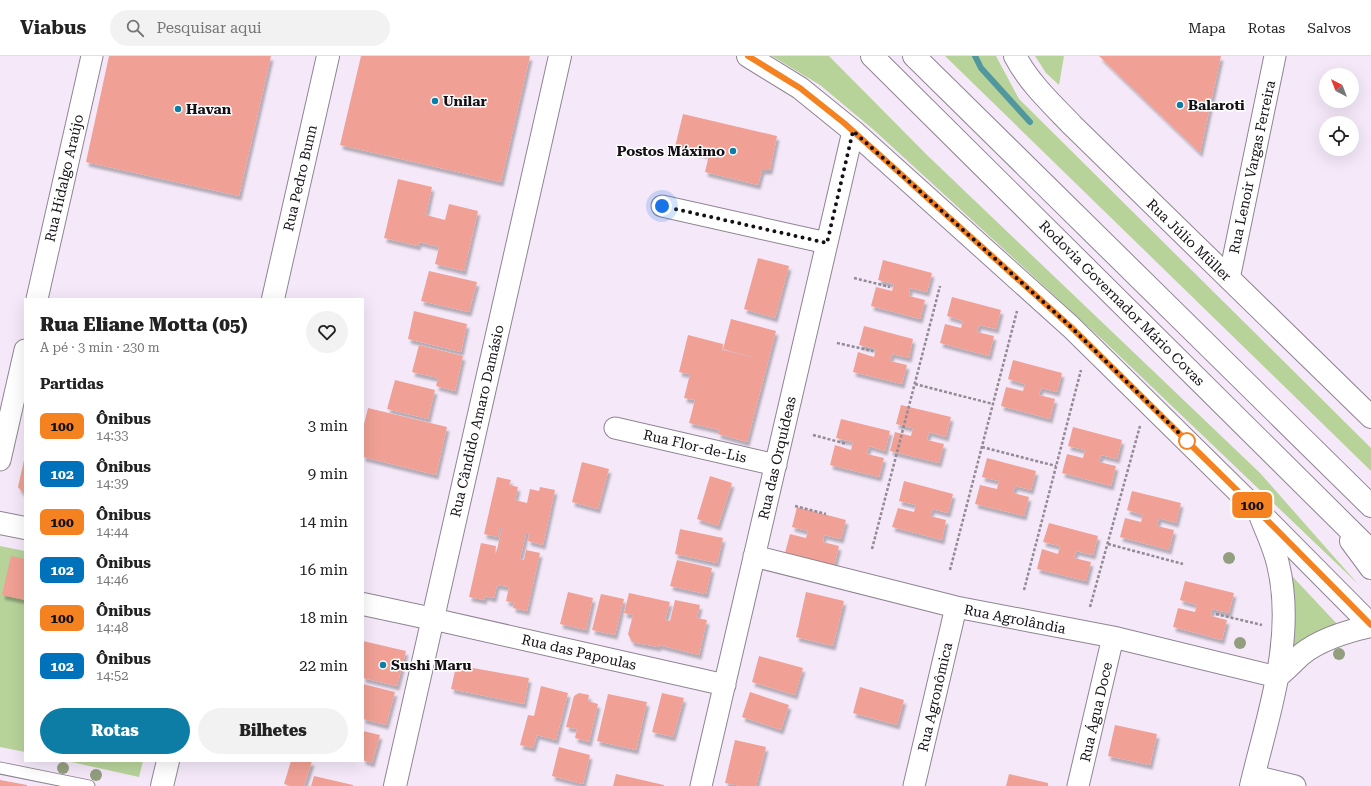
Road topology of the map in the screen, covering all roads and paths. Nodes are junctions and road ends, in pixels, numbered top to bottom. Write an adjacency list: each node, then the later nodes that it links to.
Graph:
1 (92, 56): 16 (street, Rua Hidalgo Araújo)
2 (328, 56): 17 (main road, Rua Pedro Bunn)
3 (560, 56): 53 (main road, Rua Cândido Amaro Damásio)
4 (748, 56): 9 (main road)
5 (872, 56): 34 (main road, Rodovia Governador Mário Covas)
6 (914, 56): 36 (main road, Rodovia Governador Mário Covas)
7 (1015, 56): 13 (main road, Rua Júlio Müller)
8 (1275, 56): 13 (street, Rua Lenoir Vargas Ferreira)
9 (853, 131): 11 (street, Rua das Orquídeas); 37 (main road)
10 (662, 206): 11 (street)
11 (827, 243): 32 (street, Rua das Orquídeas)
12 (854, 278): 15 (path)
13 (1229, 279): 25 (main road, Rua Júlio Müller)
14 (940, 286): 23 (path)
15 (890, 287)
16 (36, 298)
17 (273, 298)
18 (1017, 311): 24 (path)
19 (837, 343): 20 (path)
20 (872, 351)
21 (24, 354): 31 (street)
22 (1081, 370): 33 (path)
23 (915, 384): 24 (path); 42 (path)
24 (993, 404): 30 (path)
25 (1371, 417)
26 (1140, 426): 41 (path)
27 (615, 428): 32 (street, Rua Flor-de-Lis)
28 (813, 435): 29 (path)
29 (847, 444)
30 (982, 447): 33 (path); 47 (path)
31 (0, 460)
32 (776, 465): 44 (street, Rua das Orquídeas)
33 (1056, 466): 48 (path)
34 (1323, 504): 43 (main road, Rodovia Governador Mário Covas); 46 (main road)
35 (795, 506): 38 (path)
36 (1371, 506)
37 (1259, 512): 54 (main road); 57 (main road)
38 (826, 514)
39 (0, 523): 40 (main road)
40 (24, 528)
41 (1108, 544): 45 (path); 51 (path)
42 (872, 549)
43 (1371, 551)
44 (754, 556): 50 (street, Rua Agrolândia); 58 (street, Rua das Orquídeas)
45 (1183, 564)
46 (1371, 568)
47 (950, 570)
48 (1024, 590)
49 (364, 604): 53 (main road)
50 (956, 607): 56 (street, Rua Agrolândia); 66 (street, Rua Agronômica)
51 (1090, 607)
52 (1216, 614): 55 (path)
53 (433, 619): 58 (street, Rua das Papoulas); 64 (main road, Rua Cândido Amaro Damásio)
54 (1371, 625): 57 (main road)
55 (1263, 626)
56 (1113, 637): 57 (street, Rua Agrolândia); 67 (street, Rua Água Doce)
57 (1277, 677): 61 (main road)
58 (725, 685): 65 (street, Rua das Orquídeas)
59 (168, 762): 63 (main road)
60 (0, 768): 62 (lane)
61 (1253, 781): 68 (street)
62 (89, 786)
63 (162, 786)
64 (395, 786)
65 (701, 786)
66 (914, 786)
67 (1078, 786)
68 (1295, 786)

